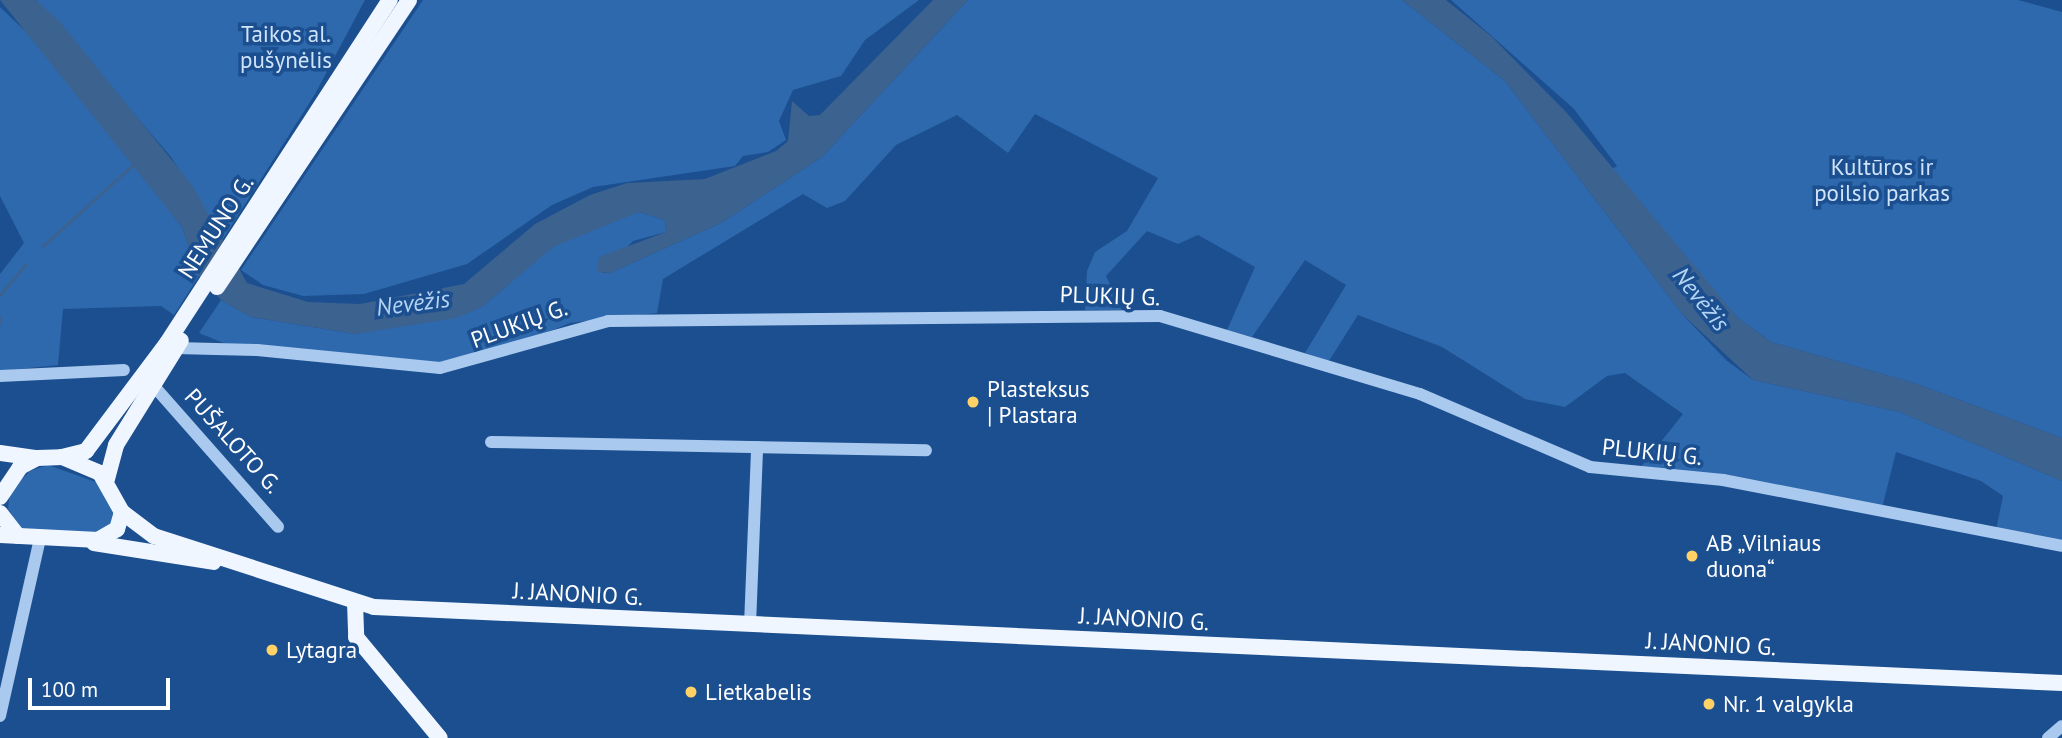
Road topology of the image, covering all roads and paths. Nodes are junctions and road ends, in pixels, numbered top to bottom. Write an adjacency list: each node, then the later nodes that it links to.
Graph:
1 (390, 0): 3 (main road, NEMUNO G.)
2 (409, 0): 3 (main road, NEMUNO G.)
3 (295, 160): 4 (main road, NEMUNO G.)
4 (171, 346): 7 (main road, NEMUNO G.); 12 (main road, NEMUNO G.); 25 (street, PLUKIŲ G.)
5 (124, 370): 6 (street)
6 (0, 376)
7 (153, 386): 16 (main road, NEMUNO G.); 20 (street, PUŠALOTO G.)
8 (491, 442): 9 (street)
9 (757, 447): 10 (street); 28 (street)
10 (926, 450)
11 (0, 453): 13 (main road)
12 (62, 457): 13 (main road); 16 (main road)
13 (37, 458): 15 (main road)
14 (0, 461): 15 (main road)
15 (7, 479): 17 (main road)
16 (107, 479): 18 (main road)
17 (0, 497)
18 (122, 512): 24 (main road); 26 (main road, J. JANONIO G.)
19 (0, 513): 22 (main road)
20 (278, 527)
21 (0, 535): 22 (main road, J. JANONIO G.)
22 (19, 536): 23 (main road, J. JANONIO G.)
23 (40, 539): 24 (main road, J. JANONIO G.); 30 (street)
24 (88, 542): 26 (main road, J. JANONIO G.)
25 (2062, 546)
26 (231, 564): 27 (main road, J. JANONIO G.)
27 (355, 602): 28 (main road, J. JANONIO G.); 32 (main road)
28 (750, 625): 29 (main road, J. JANONIO G.)
29 (2062, 683)
30 (0, 716)
31 (2062, 726): 33 (street)
32 (440, 738)
33 (2048, 738)

